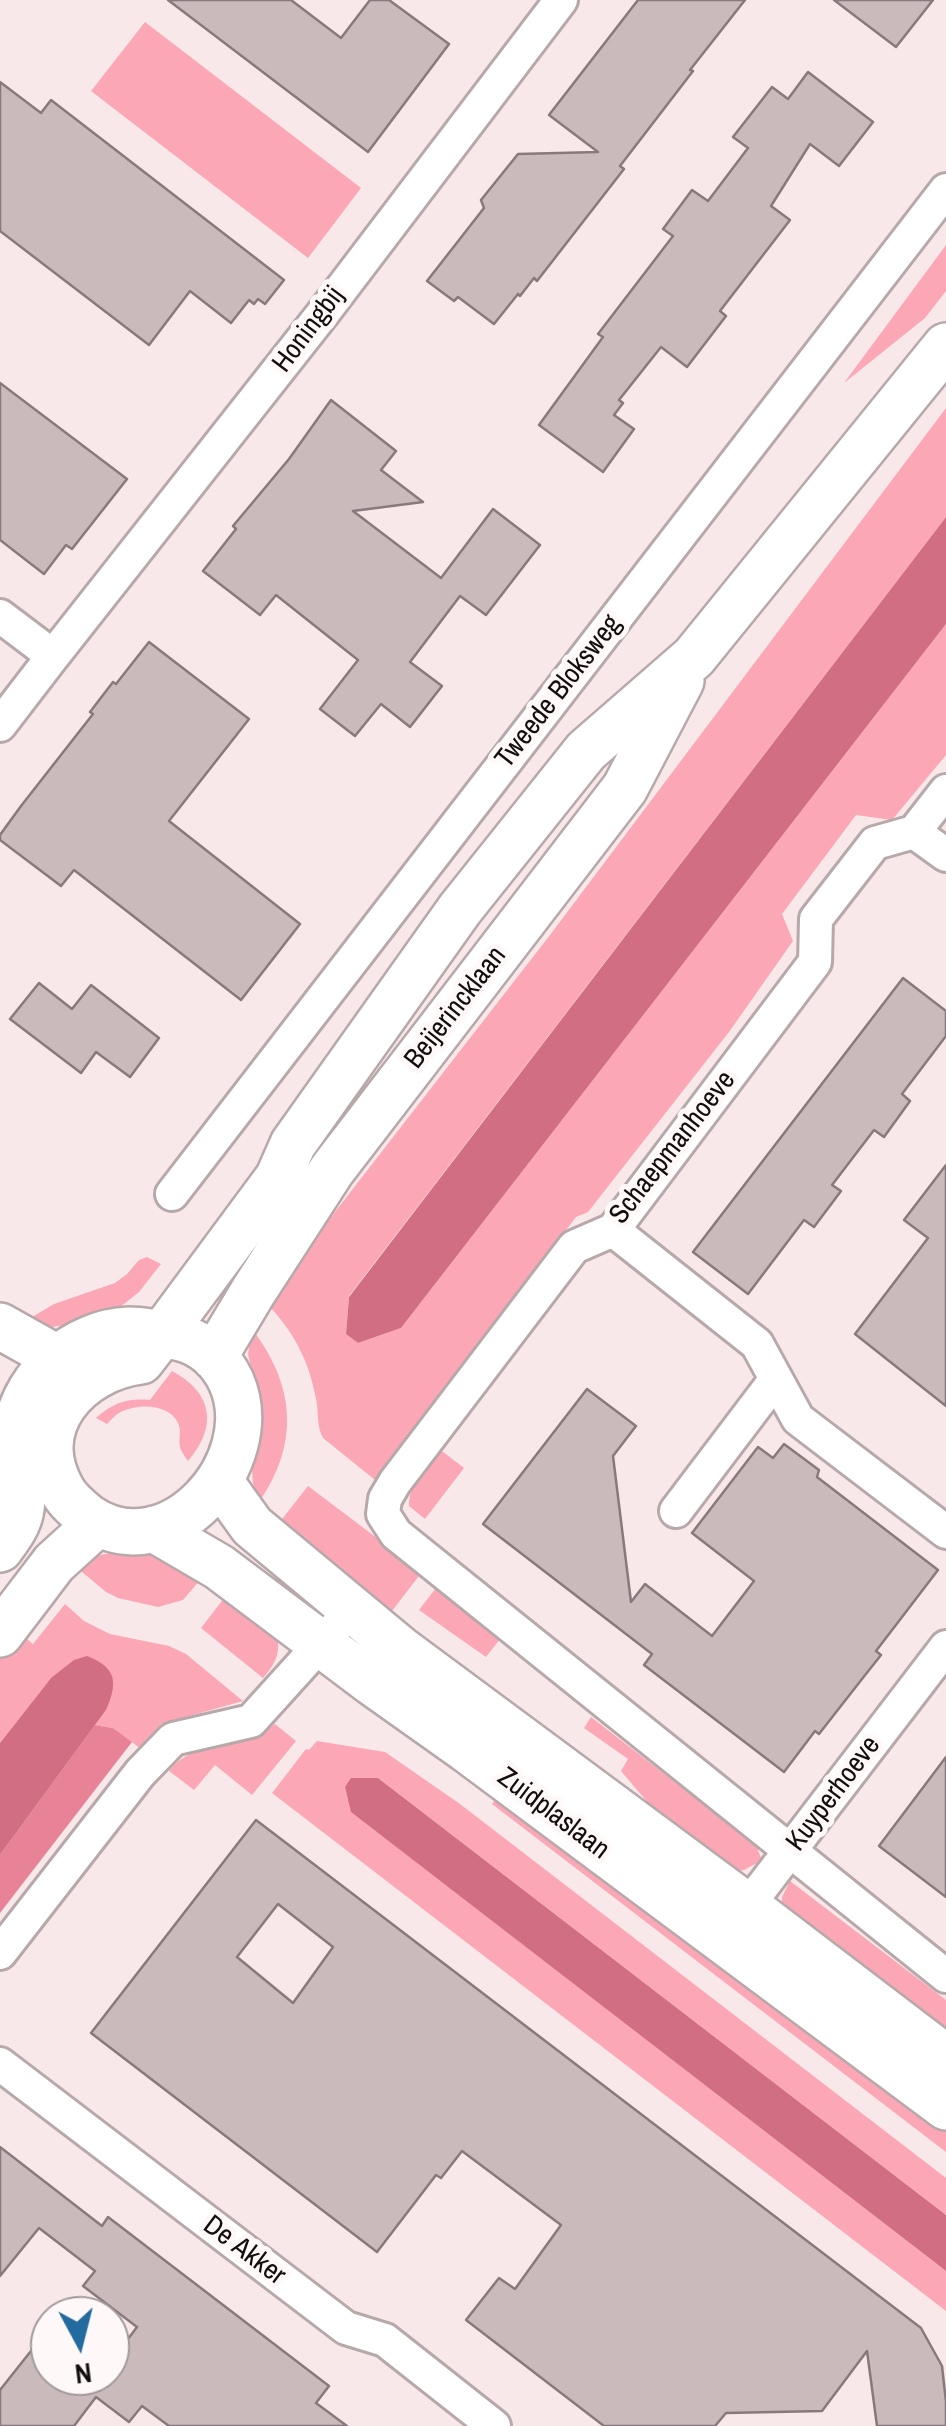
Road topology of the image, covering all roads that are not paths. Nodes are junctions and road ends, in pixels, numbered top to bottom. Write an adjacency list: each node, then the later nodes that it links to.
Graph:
1 (560, 0): 5 (street, Honingbij)
2 (946, 190): 11 (street, Tweede Bloksweg)
3 (946, 346): 6 (main road, Beijerincklaan)
4 (0, 616): 5 (street)
5 (53, 656): 7 (street, Honingbij)
6 (694, 657): 14 (main road, Beijerincklaan); 15 (main road, Beijerincklaan)
7 (0, 724)
8 (946, 790): 9 (street)
9 (914, 832): 10 (street); 12 (street, Schaepmanhoeve)
10 (946, 855)
11 (172, 1194)
12 (613, 1230): 17 (street); 29 (street, Schaepmanhoeve)
13 (0, 1326): 16 (main road)
14 (145, 1332): 15 (main road); 16 (main road); 18 (main road, Beijerincklaan)
15 (214, 1357): 19 (main road)
16 (58, 1358): 18 (main road)
17 (776, 1379): 20 (street); 23 (street)
18 (24, 1411): 21 (main road); 24 (main road)
19 (220, 1480): 22 (main road); 25 (main road, Zuidplaslaan)
20 (676, 1511)
21 (98, 1523): 22 (main road); 26 (main road)
22 (154, 1529): 27 (main road, Zuidplaslaan)
23 (946, 1532)
24 (0, 1548)
25 (351, 1608): 27 (street); 30 (main road, Zuidplaslaan)
26 (0, 1634)
27 (321, 1645): 30 (main road, Zuidplaslaan); 31 (street)
28 (946, 1647): 29 (street, Kuyperhoeve)
29 (791, 1851): 30 (street, Kuyperhoeve); 32 (street)
30 (734, 1924): 33 (main road, Zuidplaslaan); 35 (main road, Zuidplaslaan)
31 (0, 1952)
32 (946, 1976)
33 (946, 2058)
34 (0, 2064): 36 (street, De Akker)
35 (946, 2107)
36 (494, 2426)

